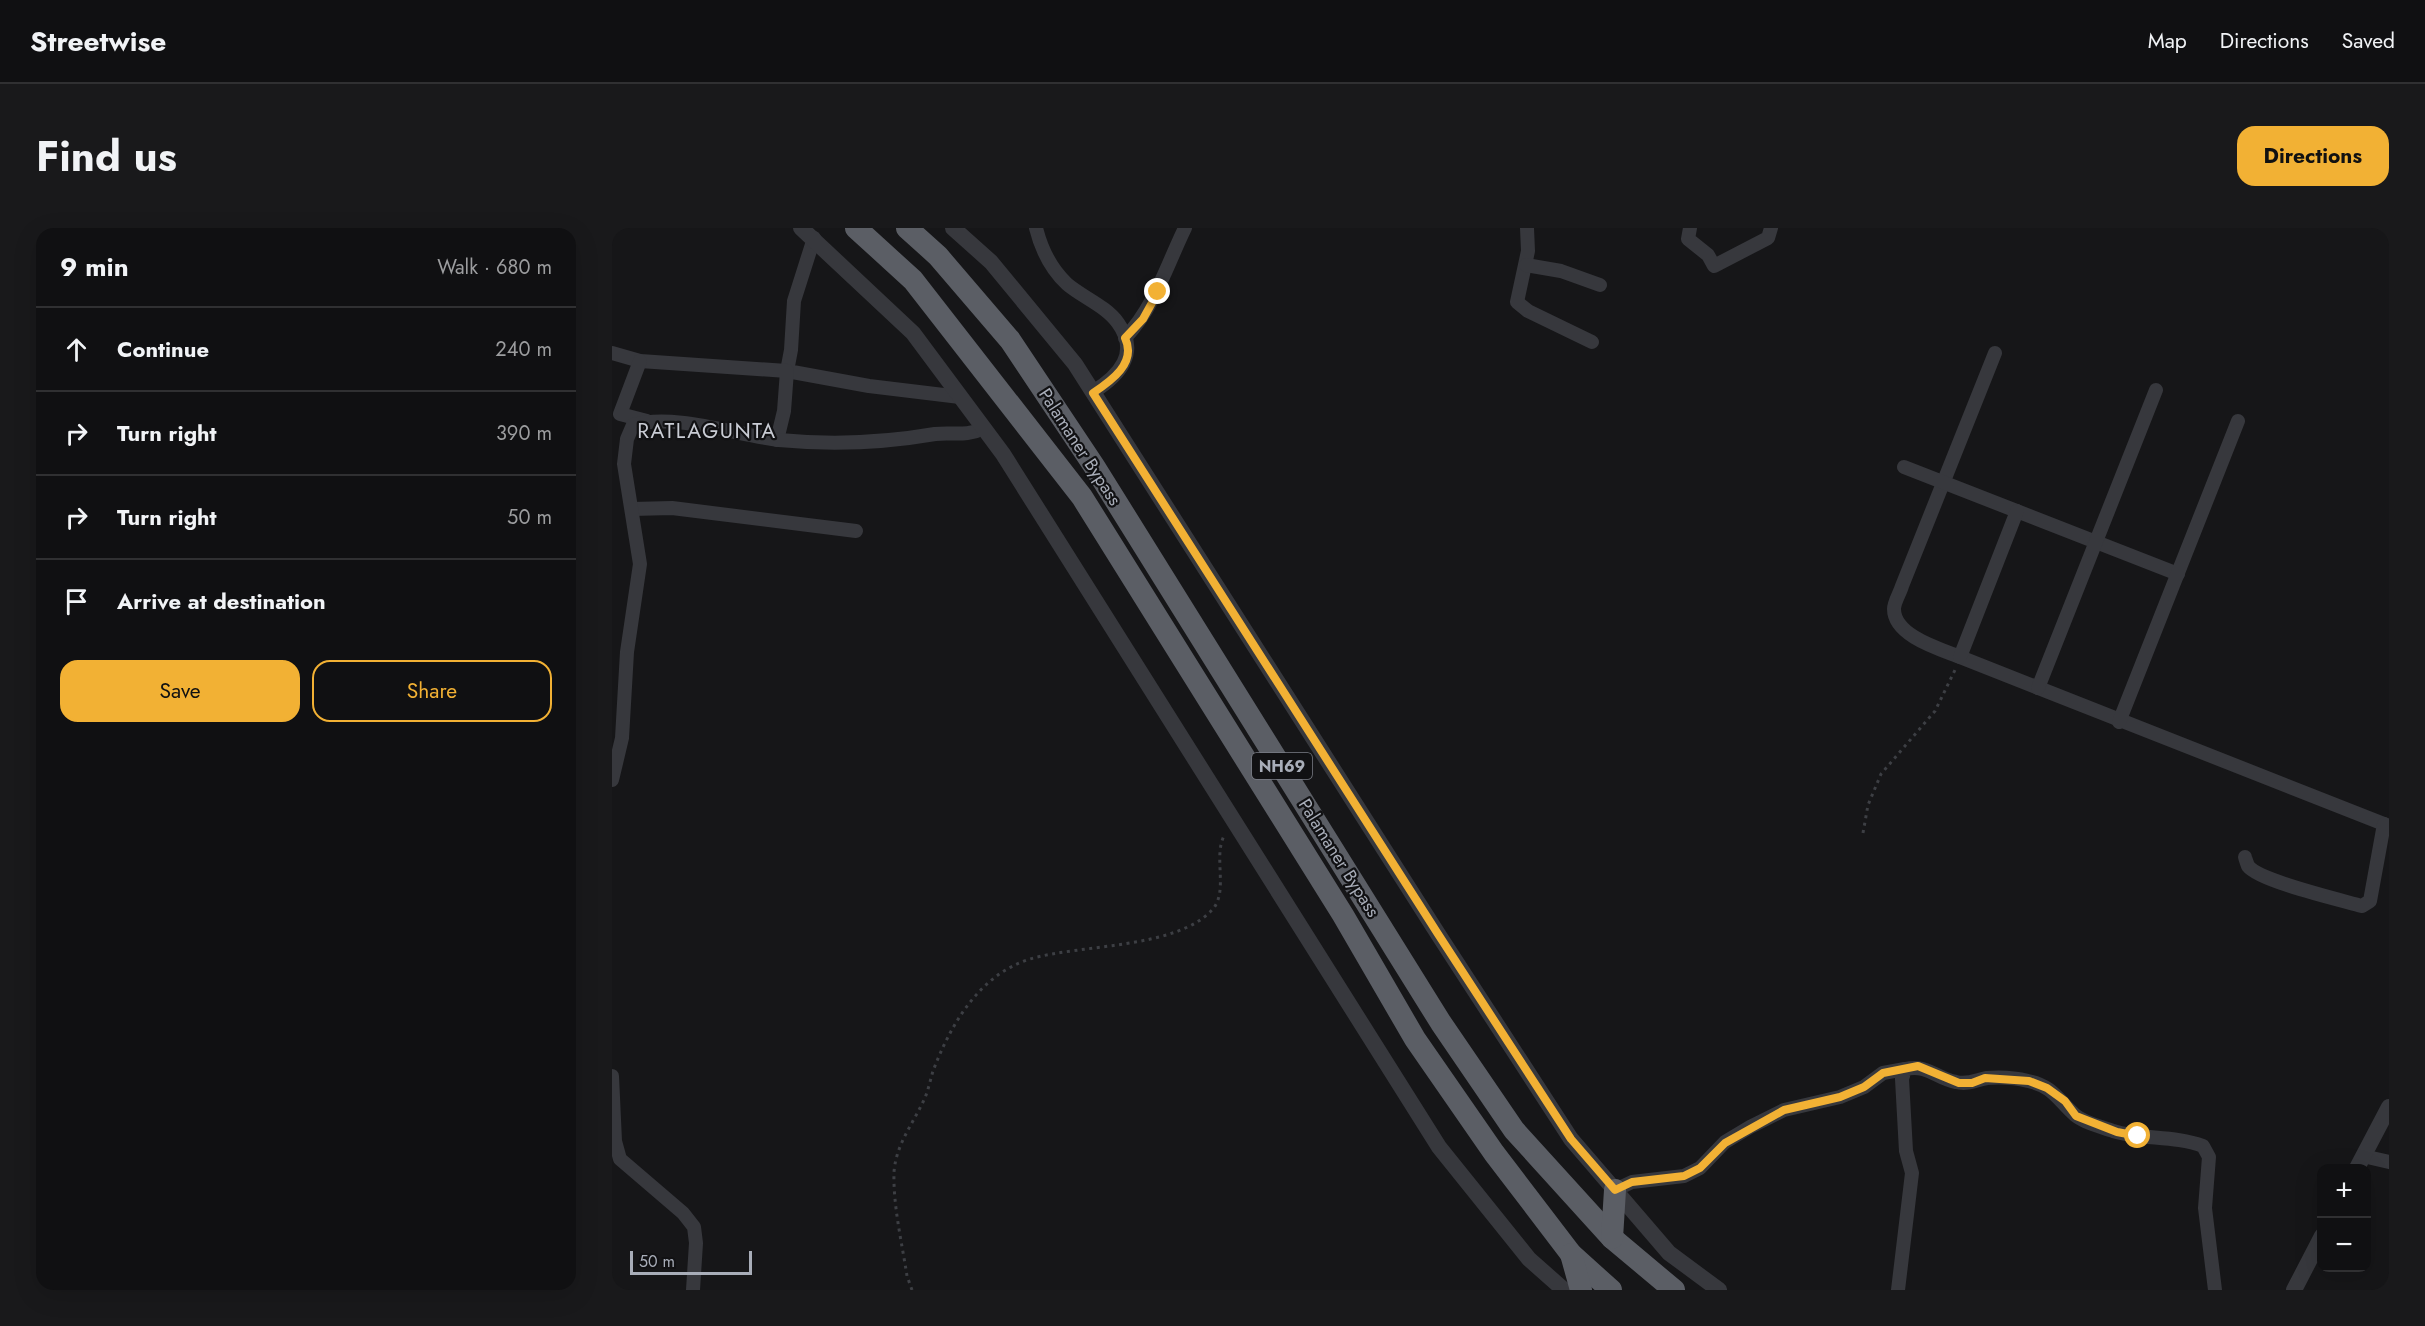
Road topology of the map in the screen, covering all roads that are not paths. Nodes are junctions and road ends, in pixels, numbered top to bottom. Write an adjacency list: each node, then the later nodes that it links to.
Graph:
1 (856, 228): 47 (highway, Palamaner Bypass / NH69)
2 (907, 228): 45 (highway, Palamaner Bypass / NH69)
3 (953, 228): 19 (street)
4 (1035, 228): 12 (street)
5 (1185, 228): 12 (street)
6 (1527, 228): 10 (street)
7 (1690, 228): 8 (street)
8 (1771, 228)
9 (808, 233): 17 (street); 20 (street)
10 (1526, 265): 11 (street); 13 (street)
11 (1600, 285)
12 (1125, 338): 19 (street)
13 (1592, 342)
14 (612, 353): 16 (street)
15 (1995, 353): 27 (street)
16 (640, 361): 17 (street); 21 (street)
17 (787, 371): 20 (street); 25 (street)
18 (2156, 390): 31 (street)
19 (1093, 393): 44 (street)
20 (960, 396): 24 (street)
21 (616, 415): 22 (street)
22 (648, 421): 25 (street); 28 (street)
23 (2238, 421): 32 (street)
24 (984, 428): 25 (street); 49 (street)
25 (777, 440)
26 (1904, 467): 27 (street)
27 (1943, 482): 29 (street); 33 (street)
28 (632, 509): 30 (street); 36 (street)
29 (2017, 511): 31 (street); 33 (street)
30 (856, 531)
31 (2096, 542): 32 (street); 34 (street)
32 (2178, 574): 35 (street)
33 (1960, 657): 34 (street)
34 (2038, 688): 35 (street)
35 (2120, 722): 37 (street)
36 (612, 780)
37 (2387, 825): 38 (street)
38 (2245, 857)
39 (1905, 1069): 44 (street); 54 (street); 55 (street)
40 (612, 1076): 48 (street)
41 (2389, 1107): 42 (street)
42 (2360, 1162): 43 (street)
43 (2389, 1162)
44 (1615, 1190): 45 (highway); 53 (street)
45 (1612, 1238): 52 (highway, Palamaner Bypass / NH69)
46 (2317, 1246): 56 (street)
47 (1571, 1254): 50 (highway); 51 (highway, Palamaner Bypass / NH69)
48 (693, 1290)
49 (1564, 1290)
50 (1581, 1290)
51 (1611, 1290)
52 (1674, 1290)
53 (1719, 1290)
54 (1898, 1290)
55 (2215, 1290)
56 (2294, 1290)

